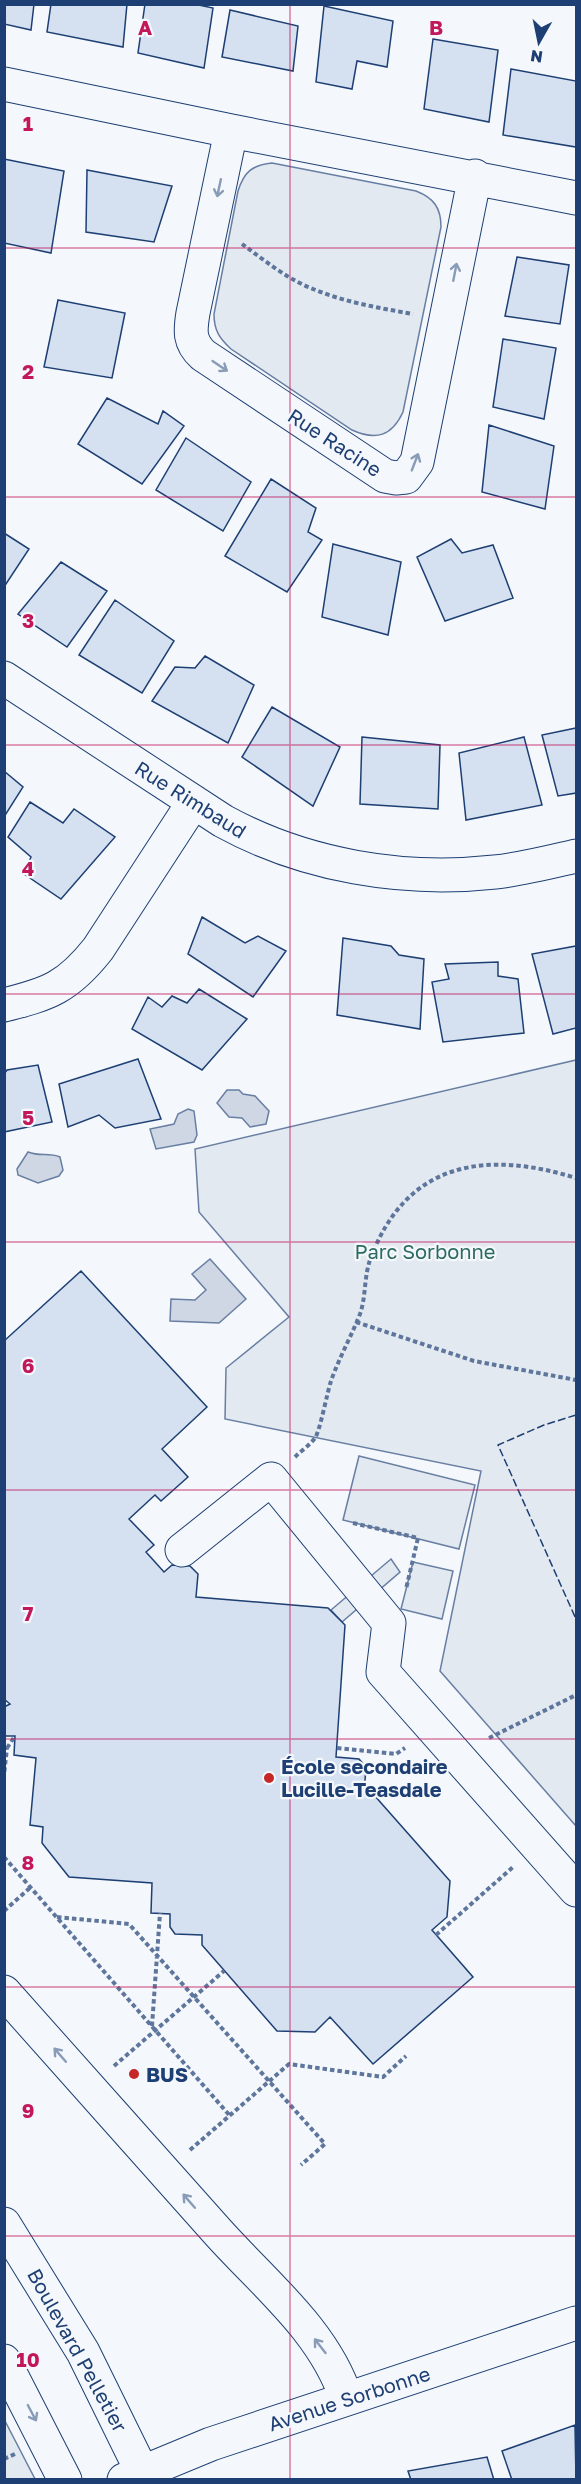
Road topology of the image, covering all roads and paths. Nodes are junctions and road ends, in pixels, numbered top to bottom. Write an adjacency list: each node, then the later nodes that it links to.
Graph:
1 (4, 84): 2 (street)
2 (231, 131): 3 (street); 5 (street, Rue Racine, one-way to 5)
3 (475, 176): 4 (street); 6 (street, Rue Racine, one-way to 3)
4 (576, 198)
5 (210, 232): 6 (path); 6 (street, Rue Racine, one-way to 6)
6 (446, 320)
7 (4, 678): 8 (street, Rue Rimbaud)
8 (193, 803): 9 (street, Rue Rimbaud); 10 (street)
9 (576, 856)
10 (4, 1005)
11 (576, 1178): 12 (path)
12 (356, 1322): 13 (path); 14 (path)
13 (576, 1380)
14 (315, 1438)
15 (318, 1536): 16 (street); 17 (street); 17 (path)
16 (182, 1550)
17 (388, 1623): 28 (street)
18 (576, 1695): 19 (path)
19 (495, 1733)
20 (15, 1736): 22 (path)
21 (413, 1742): 23 (path)
22 (6, 1748): 24 (path)
23 (337, 1748)
24 (4, 1775)
25 (4, 1857): 27 (path)
26 (515, 1866): 32 (path)
27 (31, 1887): 29 (path); 31 (path)
28 (576, 1890)
29 (4, 1911)
30 (160, 1913): 33 (path)
31 (57, 1917): 33 (path); 37 (path)
32 (436, 1935)
33 (156, 1954): 36 (path); 37 (path)
34 (224, 1971): 36 (path)
35 (4, 1992): 40 (street, one-way to 35)
36 (194, 1997): 37 (path); 39 (path)
37 (154, 2028): 40 (path); 41 (path)
38 (406, 2056): 39 (path)
39 (270, 2082): 41 (path); 42 (path)
40 (89, 2088): 43 (street)
41 (231, 2117): 43 (path)
42 (301, 2165)
43 (164, 2172): 47 (street, one-way to 43)
44 (4, 2224): 48 (street, Boulevard Pelletier)
45 (576, 2324): 47 (street, Avenue Sorbonne)
46 (4, 2361): 49 (street, one-way to 49)
47 (346, 2398): 48 (street, Avenue Sorbonne)
48 (137, 2477)
49 (65, 2480)

